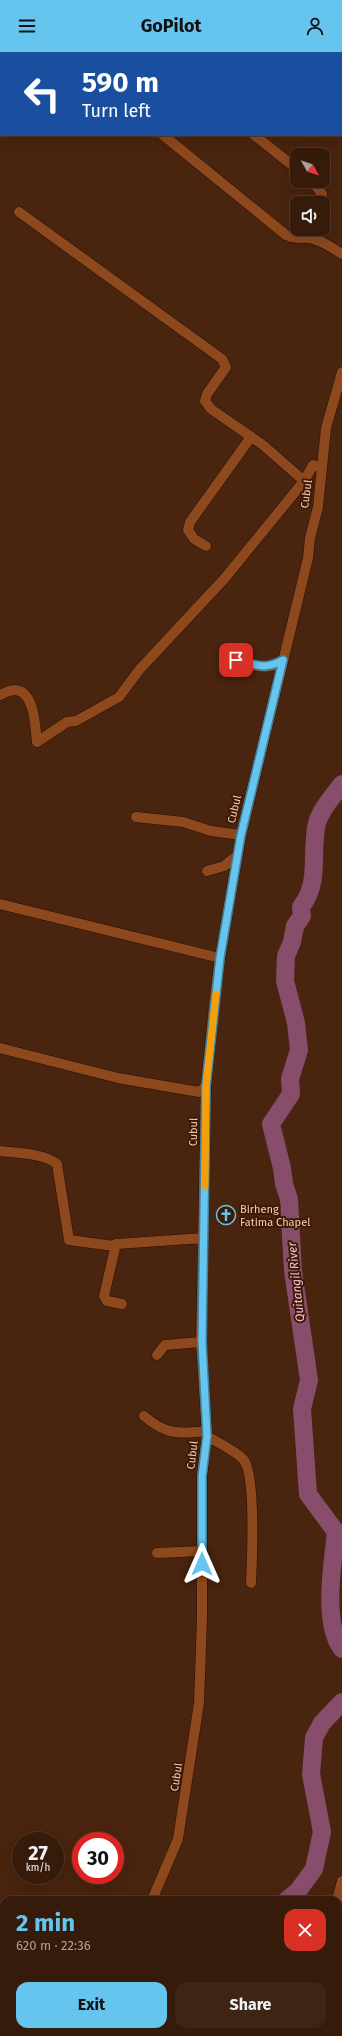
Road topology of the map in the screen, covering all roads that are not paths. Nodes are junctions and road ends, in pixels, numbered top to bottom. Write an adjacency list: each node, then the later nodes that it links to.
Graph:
1 (164, 136): 5 (street)
2 (255, 136): 3 (street)
3 (290, 163)
4 (19, 212): 9 (street)
5 (303, 236)
6 (313, 236): 7 (street)
7 (342, 254)
8 (342, 372): 10 (street, Cubul)
9 (251, 437): 11 (street); 12 (street)
10 (322, 468): 11 (street); 14 (street, Cubul)
11 (304, 480): 15 (street)
12 (206, 546)
13 (231, 657): 14 (street)
14 (283, 660): 17 (street, Cubul)
15 (0, 695)
16 (136, 817): 17 (street)
17 (241, 835): 18 (street, Cubul)
18 (238, 855): 19 (street); 21 (street, Cubul)
19 (207, 871)
20 (0, 904): 21 (street)
21 (220, 958): 23 (street, Cubul)
22 (0, 1048): 23 (street)
23 (206, 1086): 25 (street, Cubul)
24 (0, 1151): 26 (street)
25 (204, 1238): 26 (street); 28 (street, Cubul)
26 (114, 1246): 27 (street)
27 (122, 1304)
28 (202, 1342): 29 (street); 31 (street, Cubul)
29 (157, 1355)
30 (144, 1416): 31 (street)
31 (206, 1433): 32 (street, Cubul); 34 (street)
32 (202, 1551): 33 (street); 36 (street, Cubul)
33 (157, 1553)
34 (251, 1583)
35 (342, 1882): 37 (street)
36 (154, 1896)
37 (338, 1896)

